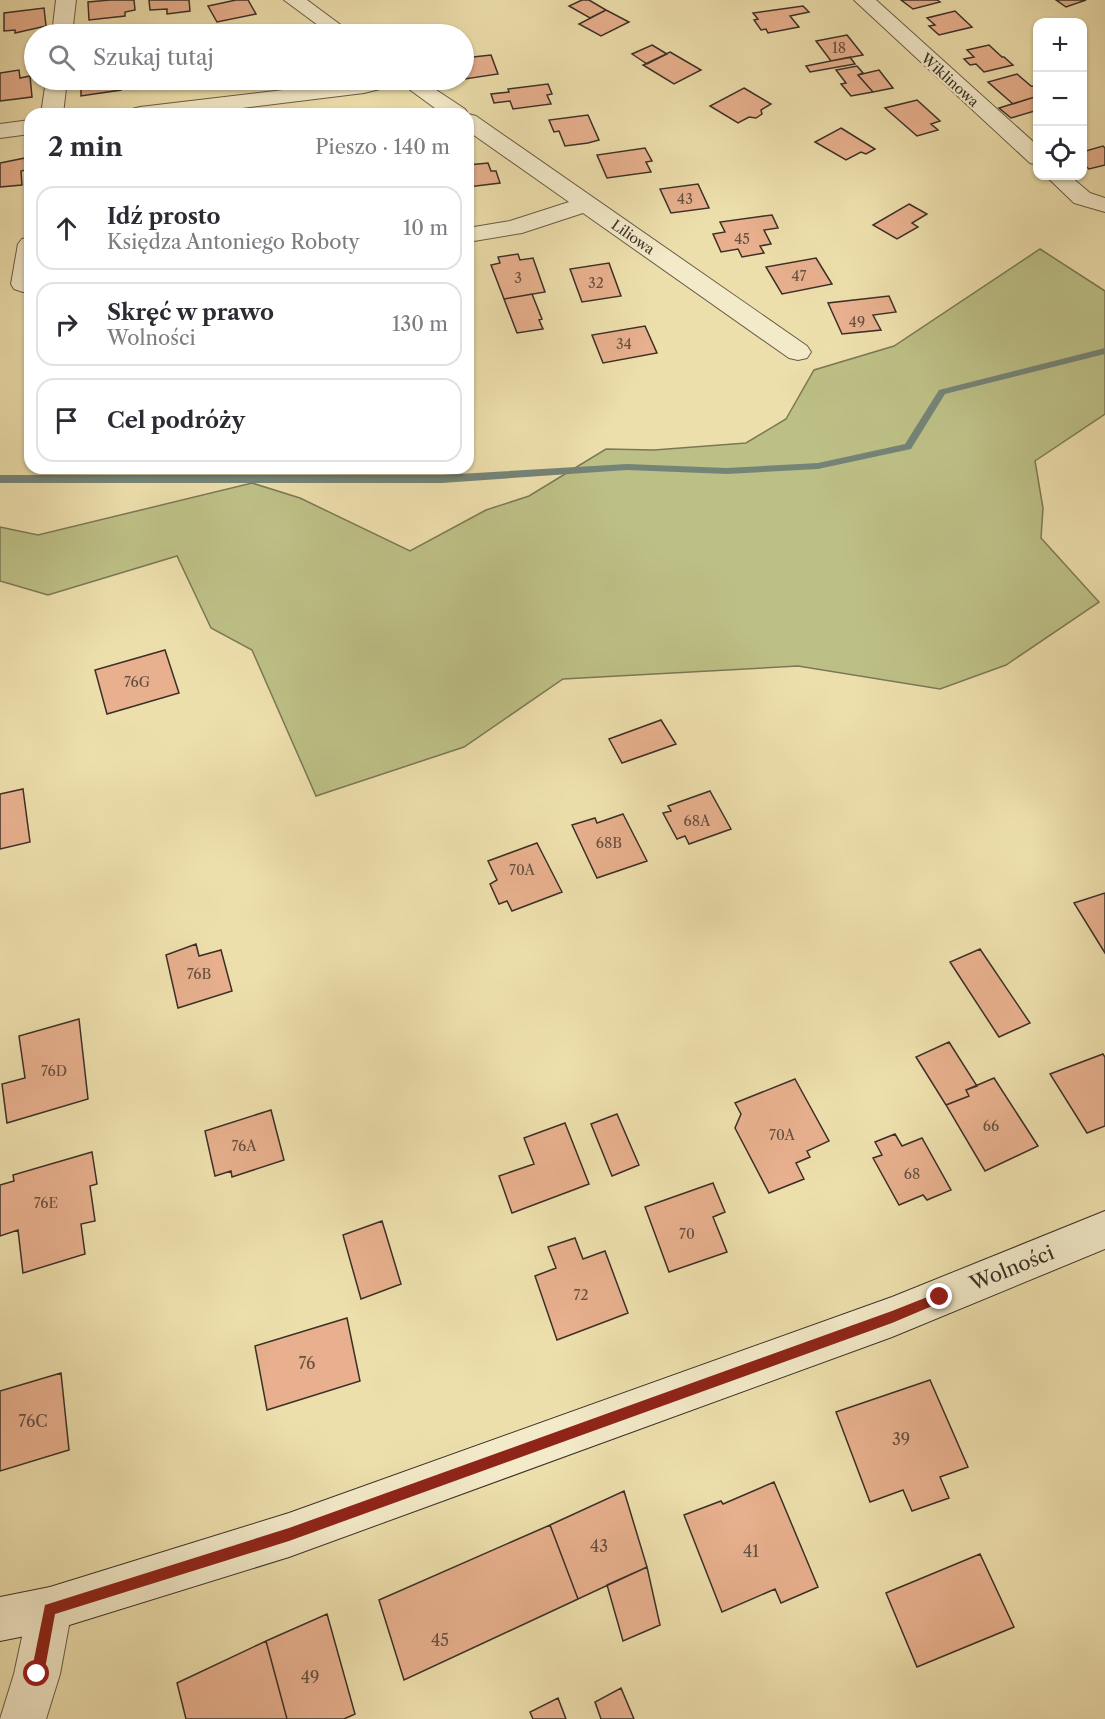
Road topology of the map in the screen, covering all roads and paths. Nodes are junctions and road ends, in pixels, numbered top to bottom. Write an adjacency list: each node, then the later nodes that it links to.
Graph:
1 (66, 0): 4 (street)
2 (294, 0): 5 (street)
3 (864, 0): 15 (street, Wiklinowa)
4 (63, 24)
5 (329, 24)
6 (56, 90): 9 (street)
7 (339, 90): 10 (street)
8 (422, 90): 11 (street)
9 (53, 108)
10 (190, 108)
11 (448, 108)
12 (474, 126): 17 (street, Liliowa)
13 (24, 128): 14 (street)
14 (0, 131)
15 (1033, 153)
16 (1062, 180): 18 (street)
17 (586, 204): 19 (street); 22 (street, Liliowa)
18 (1105, 205)
19 (474, 234)
20 (0, 271): 21 (street)
21 (24, 285)
22 (798, 352)
23 (1105, 1230): 24 (street, Wolności)
24 (50, 1609): 25 (street, Wolności); 26 (street)
25 (0, 1619)
26 (23, 1719)

